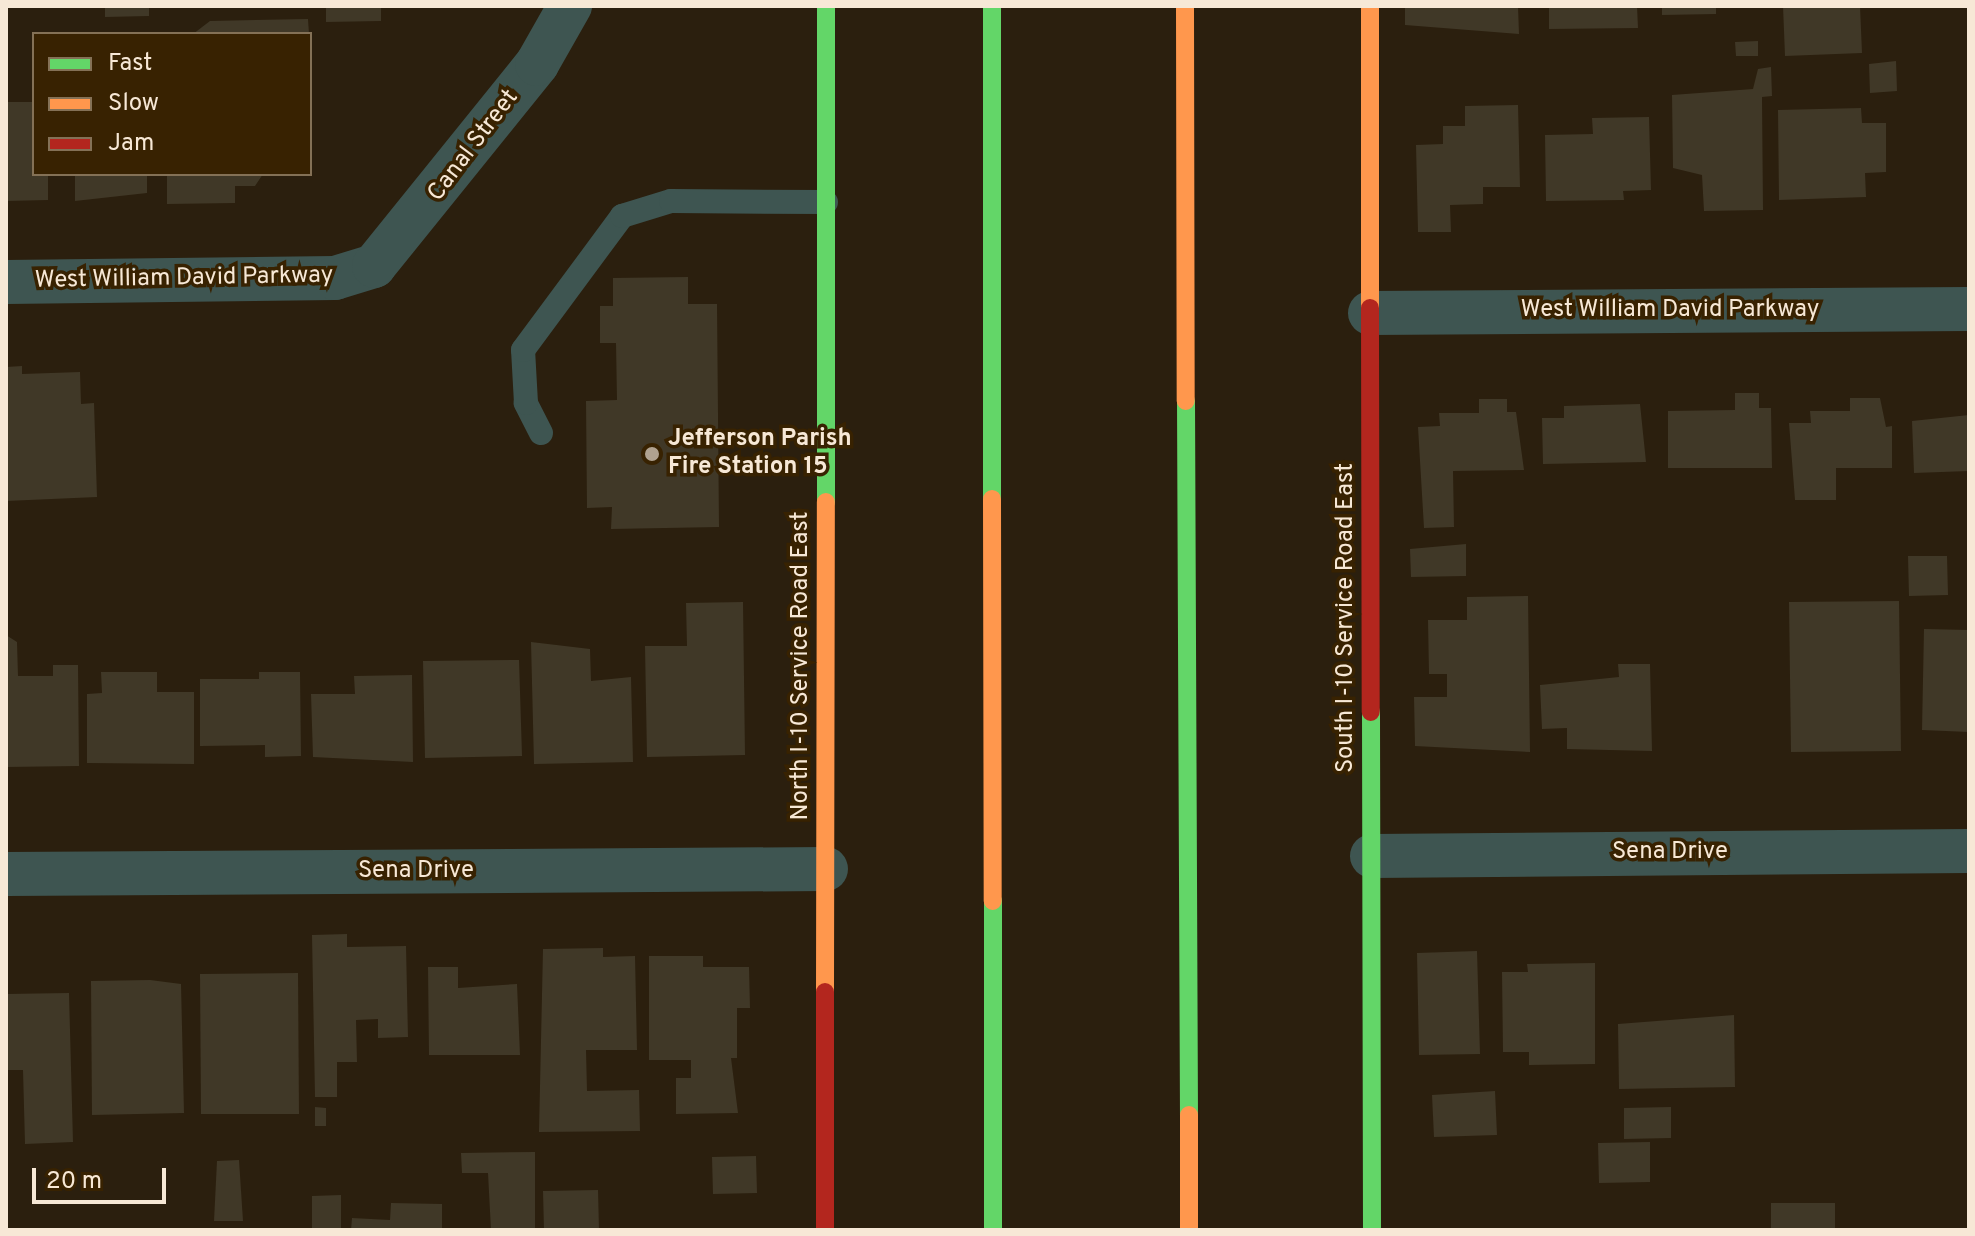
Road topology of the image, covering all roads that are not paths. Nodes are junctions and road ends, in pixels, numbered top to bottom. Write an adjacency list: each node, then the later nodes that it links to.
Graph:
1 (570, 6): 7 (street, Canal Street)
2 (826, 6): 6 (main road, North I-10 Service Road East)
3 (992, 6): 16 (main road)
4 (1185, 6): 20 (main road)
5 (1370, 6): 10 (main road, South I-10 Service Road East)
6 (826, 202): 11 (lane); 14 (main road, North I-10 Service Road East)
7 (361, 272): 8 (street, West William David Parkway)
8 (6, 282)
9 (1969, 309): 10 (street, West William David Parkway)
10 (1370, 313): 13 (main road, South I-10 Service Road East)
11 (541, 433)
12 (1969, 851): 13 (street, Sena Drive)
13 (1372, 856): 21 (main road, South I-10 Service Road East)
14 (826, 869): 15 (street, Sena Drive); 17 (main road, North I-10 Service Road East)
15 (6, 874)
16 (993, 1153): 18 (main road); 19 (main road)
17 (825, 1230)
18 (975, 1230)
19 (993, 1230)
20 (1189, 1230)
21 (1372, 1230)

